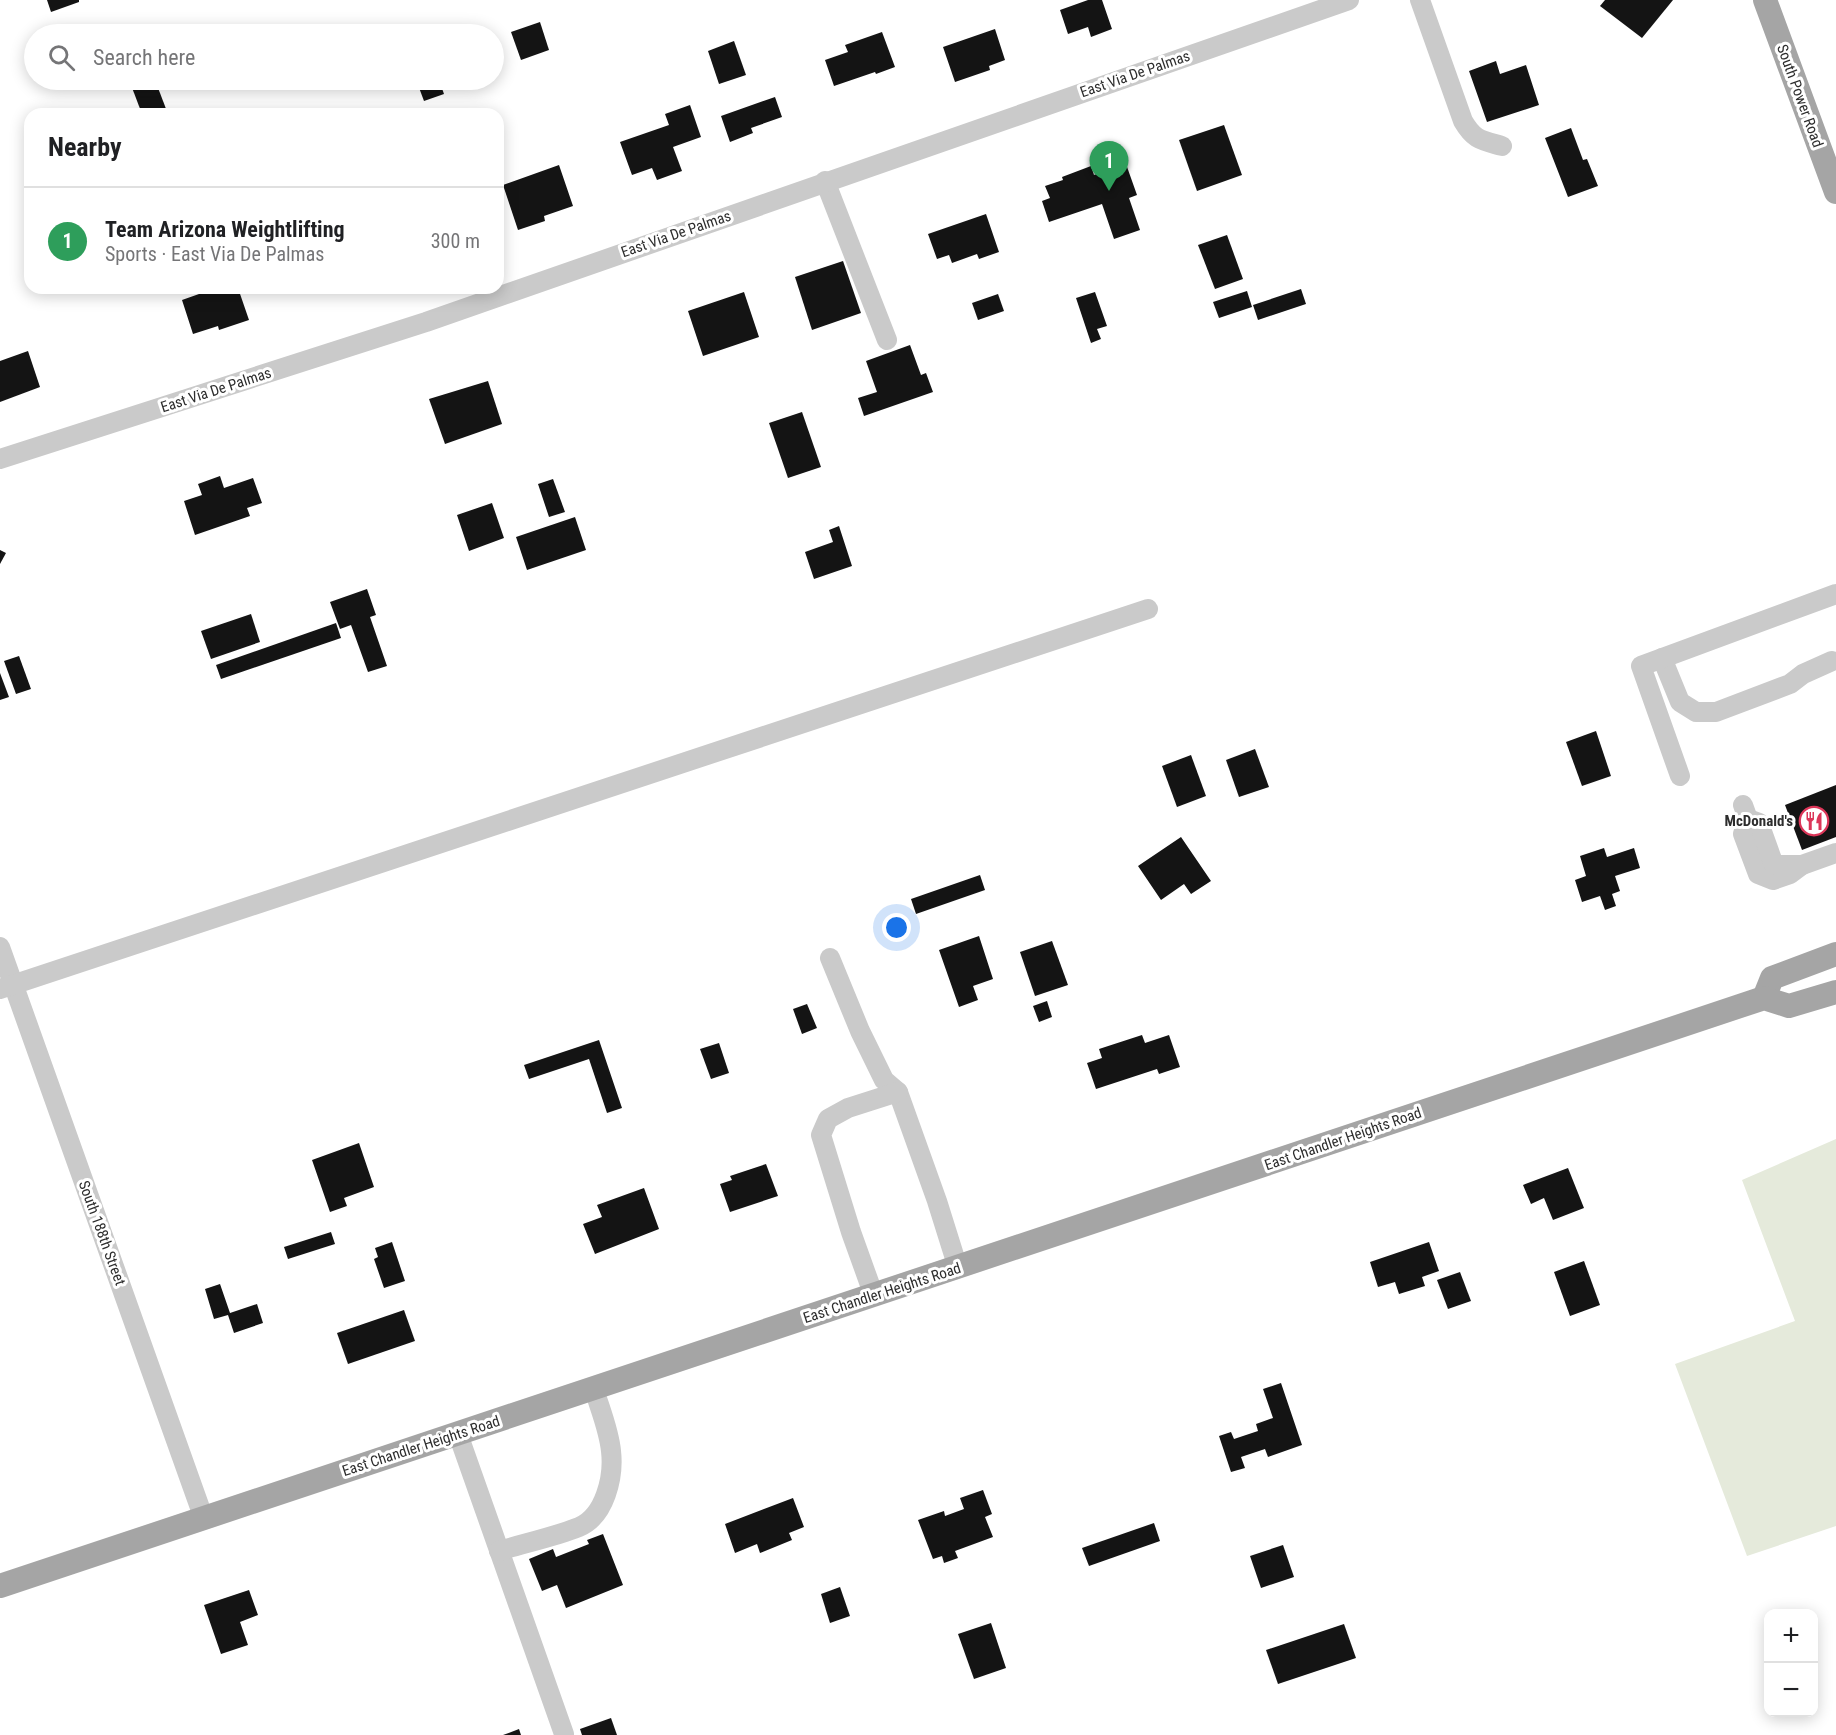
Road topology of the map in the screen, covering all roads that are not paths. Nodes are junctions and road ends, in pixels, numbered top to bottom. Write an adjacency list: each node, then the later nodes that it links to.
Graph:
1 (1349, 0): 5 (street, East Via De Palmas)
2 (1420, 0): 4 (street)
3 (1765, 0): 6 (main road, South Power Road)
4 (1502, 146)
5 (825, 182): 7 (street); 8 (street, East Via De Palmas)
6 (1836, 192)
7 (887, 340)
8 (0, 459)
9 (1836, 594): 11 (street)
10 (1148, 609): 19 (street)
11 (1662, 658): 12 (street); 13 (street)
12 (1832, 661)
13 (1680, 776)
14 (1746, 812): 15 (street)
15 (1836, 853)
16 (0, 947): 19 (street, South 188th Street)
17 (1836, 954): 21 (main road)
18 (830, 958): 22 (street)
19 (7, 986): 27 (street, South 188th Street)
20 (1836, 992): 21 (main road)
21 (1764, 998): 23 (main road, East Chandler Heights Road)
22 (898, 1092): 23 (street); 24 (street)
23 (958, 1268): 24 (main road, East Chandler Heights Road)
24 (874, 1296): 25 (main road, East Chandler Heights Road)
25 (594, 1389): 26 (main road, East Chandler Heights Road); 28 (street)
26 (458, 1434): 27 (main road, East Chandler Heights Road); 28 (street)
27 (204, 1519): 29 (main road, East Chandler Heights Road)
28 (500, 1551): 30 (street)
29 (0, 1586)
30 (564, 1734)

